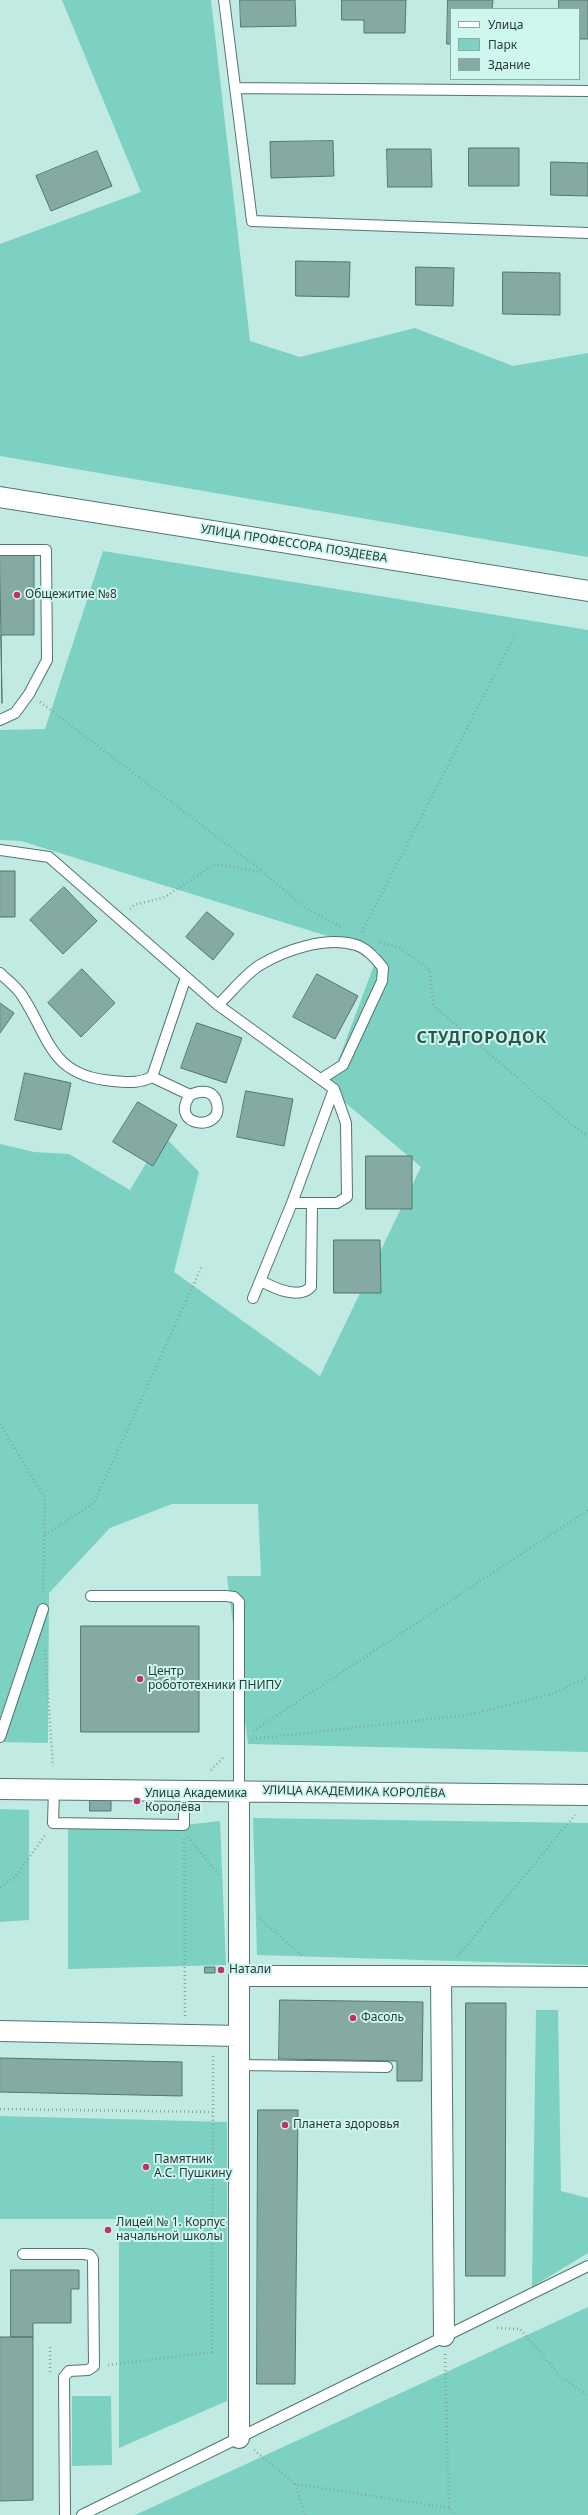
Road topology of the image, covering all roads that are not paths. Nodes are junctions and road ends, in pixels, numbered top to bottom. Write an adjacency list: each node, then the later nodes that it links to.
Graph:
1 (224, 0): 2 (lane)
2 (235, 88): 3 (lane); 4 (lane)
3 (588, 91)
4 (588, 233)
5 (0, 497): 7 (street, УЛИЦА ПРОФЕССОРА ПОЗДЕЕВА)
6 (0, 550): 8 (lane)
7 (588, 591)
8 (0, 720)
9 (0, 850): 11 (lane)
10 (0, 972): 13 (lane)
11 (186, 977): 12 (lane); 13 (lane)
12 (218, 1005): 14 (lane); 14 (lane)
13 (152, 1077): 16 (lane)
14 (321, 1079): 15 (lane)
15 (334, 1089): 17 (lane); 18 (lane)
16 (190, 1095)
17 (292, 1203): 18 (lane); 19 (lane)
18 (312, 1203): 19 (lane)
19 (261, 1280): 20 (lane)
20 (253, 1298)
21 (91, 1596): 26 (lane)
22 (43, 1609): 23 (lane)
23 (0, 1736)
24 (0, 1789): 25 (street, УЛИЦА АКАДЕМИКА КОРОЛЁВА)
25 (54, 1789): 26 (street, УЛИЦА АКАДЕМИКА КОРОЛЁВА); 28 (lane)
26 (239, 1791): 27 (street, УЛИЦА АКАДЕМИКА КОРОЛЁВА); 29 (street)
27 (588, 1795)
28 (184, 1806)
29 (239, 1976): 30 (street); 33 (street)
30 (441, 1976): 31 (street); 38 (street)
31 (588, 1977)
32 (0, 2030): 33 (street)
33 (239, 2036): 34 (street)
34 (239, 2065): 35 (lane); 39 (street)
35 (387, 2067)
36 (24, 2254): 40 (lane)
37 (588, 2266): 38 (lane)
38 (444, 2336): 39 (lane)
39 (239, 2438): 41 (lane)
40 (64, 2515)
41 (82, 2515)

